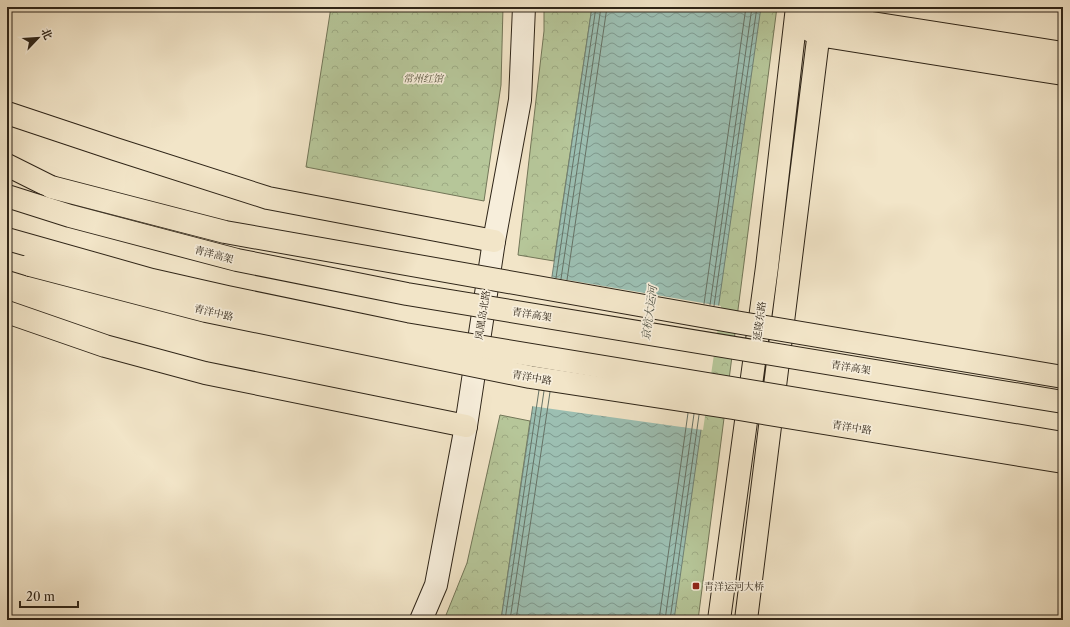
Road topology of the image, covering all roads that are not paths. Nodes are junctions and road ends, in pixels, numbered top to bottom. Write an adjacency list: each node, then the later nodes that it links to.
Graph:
1 (524, 7): 12 (street, 凤凰岛北路)
2 (796, 14): 3 (main road); 23 (main road, 延陵东路)
3 (821, 19): 4 (main road); 5 (main road); 24 (main road)
4 (1063, 53)
5 (1063, 74)
6 (7, 113): 12 (main road)
7 (7, 165): 9 (main road)
8 (7, 174): 9 (main road)
9 (51, 187): 17 (main road, bridge)
10 (7, 196): 18 (main road, 青洋高架, bridge)
11 (7, 239): 20 (main road, bridge)
12 (494, 241): 19 (street, 凤凰岛北路)
13 (7, 258): 15 (main road, 青洋中路)
14 (7, 264): 15 (main road)
15 (30, 265): 21 (main road, 青洋中路, bridge)
16 (7, 312): 19 (main road)
17 (1063, 377)
18 (1063, 402)
19 (466, 426): 22 (street, 凤凰岛北路)
20 (1063, 442)
21 (1063, 462)
22 (421, 620)
23 (719, 620)
24 (746, 620)

